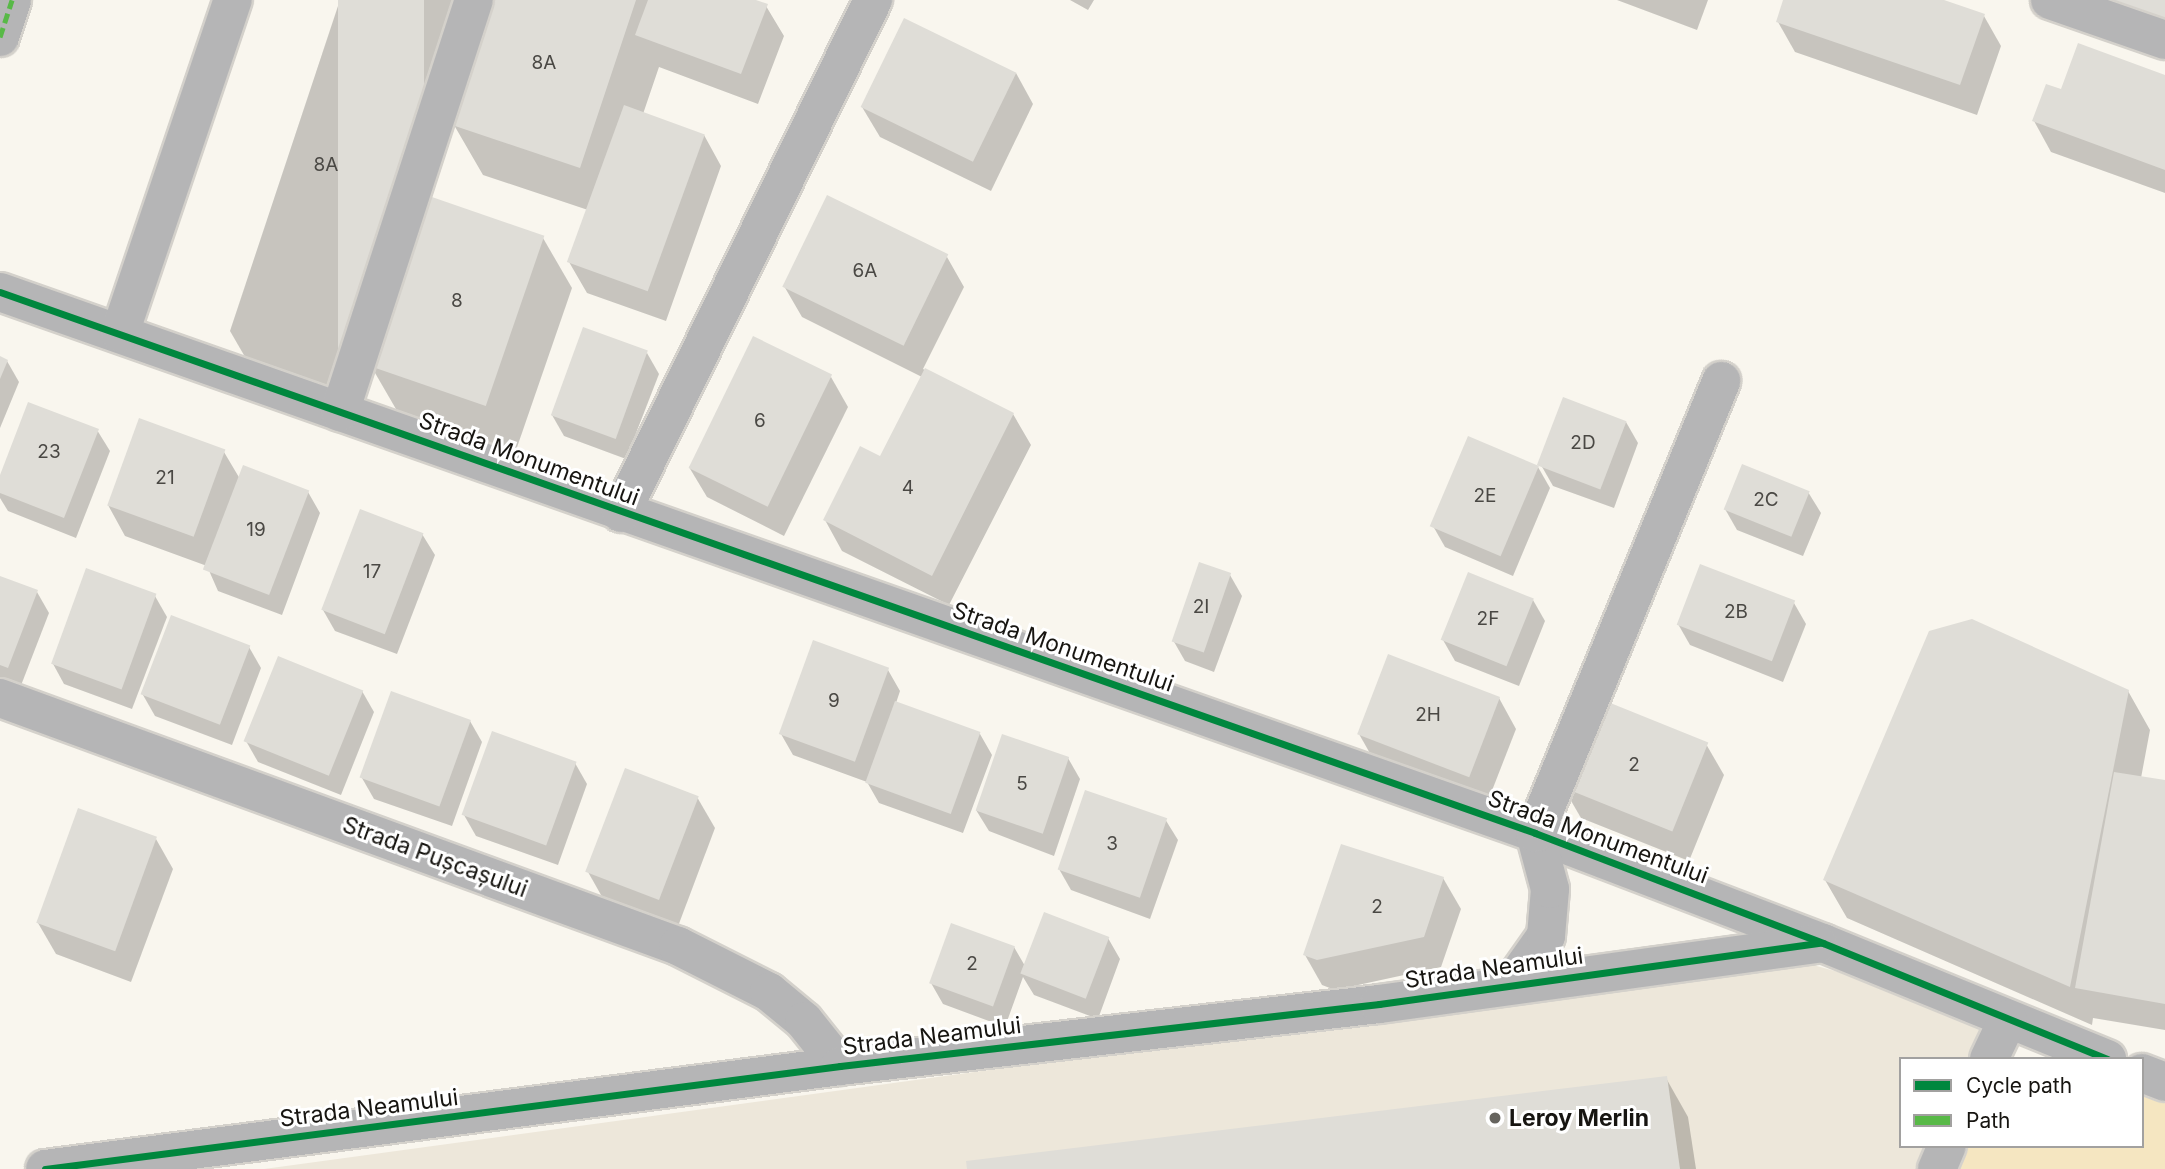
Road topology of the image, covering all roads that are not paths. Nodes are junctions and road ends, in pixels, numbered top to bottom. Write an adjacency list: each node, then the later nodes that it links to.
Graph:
1 (12, 0): 6 (street)
2 (233, 0): 9 (street)
3 (474, 0): 11 (street)
4 (873, 0): 12 (street)
5 (2050, 0): 7 (street)
6 (0, 37)
7 (2165, 40)
8 (0, 292): 9 (street, Strada Monumentului)
9 (121, 333): 11 (street, Strada Monumentului)
10 (1721, 381): 14 (street, Strada Monumentului)
11 (340, 412): 12 (street, Strada Monumentului)
12 (621, 513): 14 (street, Strada Monumentului)
13 (0, 698): 20 (street, Strada Pușcașului)
14 (1535, 833): 15 (street, Strada Monumentului); 16 (street)
15 (1823, 943): 16 (street, Strada Neamului); 17 (street, Strada Monumentului)
16 (1511, 984): 20 (street, Strada Neamului)
17 (2008, 1019): 18 (street); 19 (street, Strada Monumentului)
18 (1990, 1057)
19 (2102, 1057)
20 (840, 1066): 24 (street, Strada Neamului)
21 (2144, 1074): 22 (street)
22 (2165, 1082)
23 (1946, 1148): 25 (street)
24 (46, 1169)
25 (1937, 1169)

